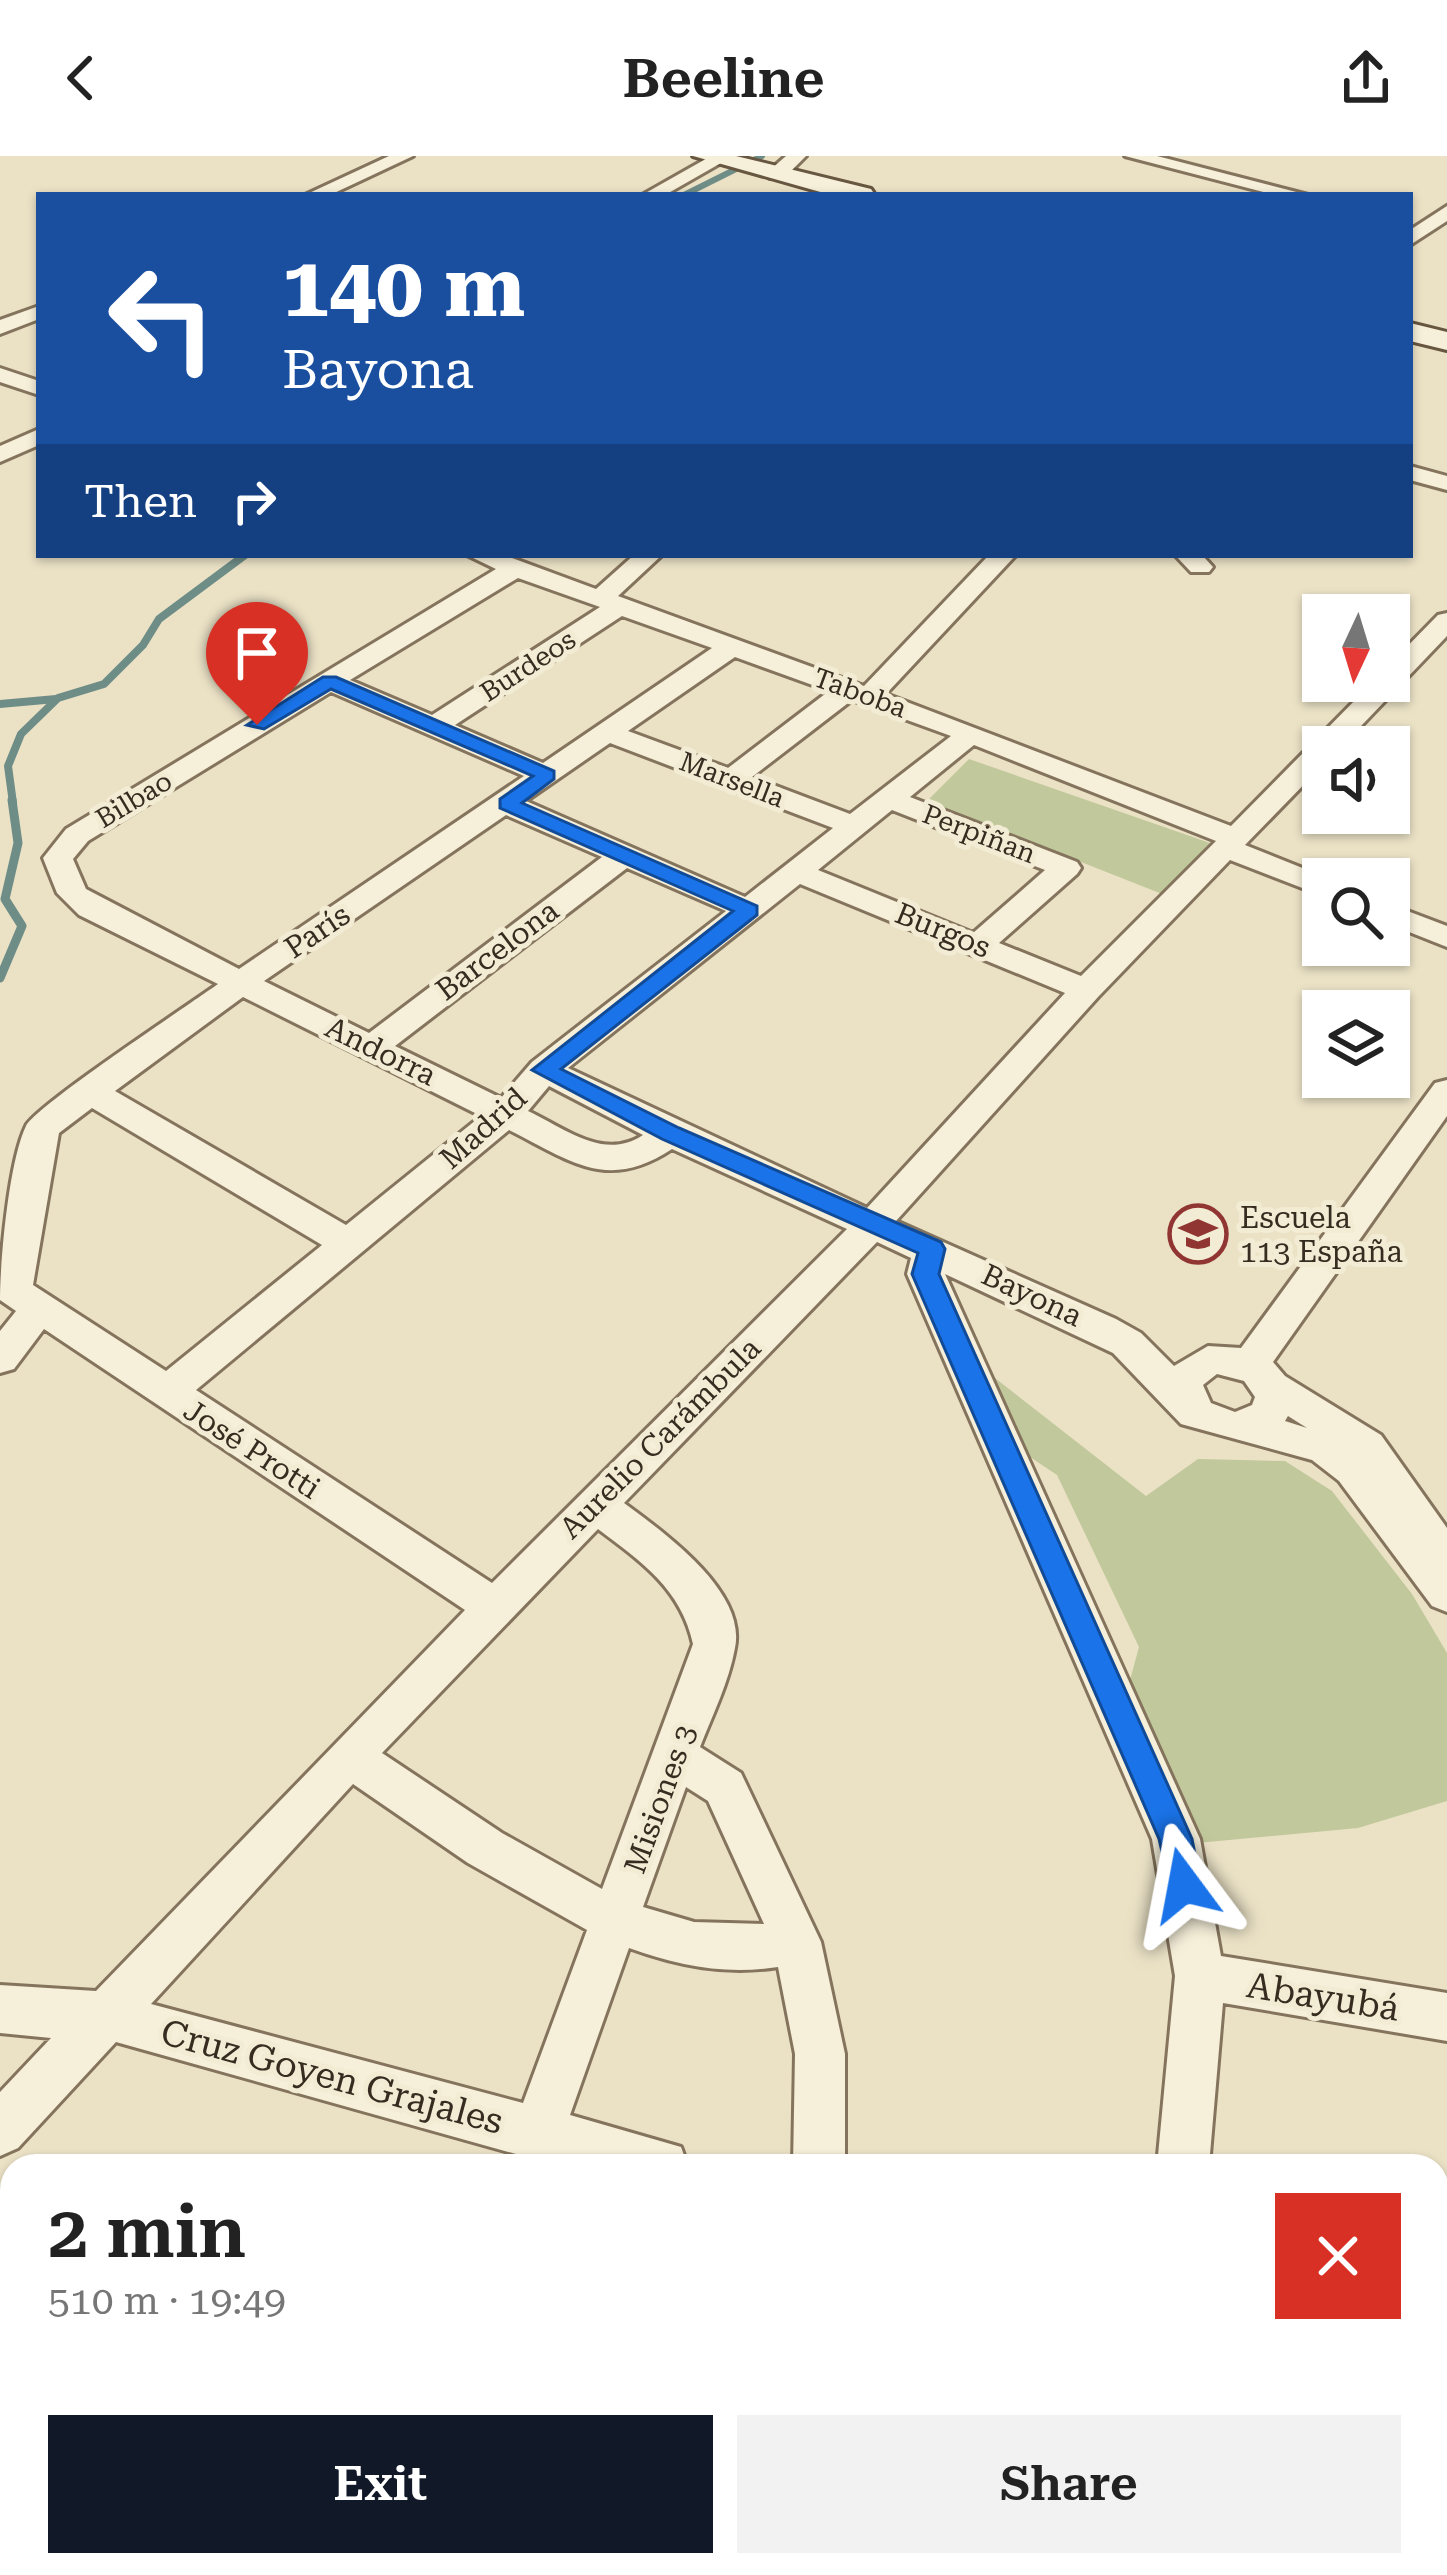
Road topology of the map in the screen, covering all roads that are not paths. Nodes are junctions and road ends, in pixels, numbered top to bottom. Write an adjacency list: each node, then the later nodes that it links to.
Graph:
1 (404, 156): 7 (street)
2 (1134, 156): 5 (street)
3 (1218, 156): 5 (street)
4 (748, 163): 8 (street); 9 (main road)
5 (1195, 170): 6 (street); 10 (street)
6 (1167, 187)
7 (321, 192)
8 (659, 192)
9 (851, 192)
10 (1287, 192)
11 (1447, 212): 12 (street)
12 (1428, 226)
13 (36, 313): 14 (street)
14 (0, 328)
15 (1413, 333): 16 (main road)
16 (1447, 341)
17 (0, 375): 18 (street)
18 (36, 387)
19 (36, 437): 20 (street)
20 (0, 455)
21 (1413, 474): 22 (street)
22 (1447, 483)
23 (488, 558): 26 (street, Taboba)
24 (647, 558): 27 (street, Burdeos)
25 (1000, 558): 32 (street)
26 (516, 568): 27 (street, Taboba); 31 (street, Bilbao)
27 (611, 602): 29 (street, Taboba); 33 (street, Burdeos)
28 (1447, 621): 30 (street, Aurelio Carámbula)
29 (733, 646): 32 (street, Taboba); 35 (street, París)
30 (1433, 654): 34 (street, Aurelio Carámbula)
31 (329, 681): 33 (street); 47 (street, Bilbao)
32 (859, 693): 36 (street, Taboba); 39 (street)
33 (435, 726): 38 (street)
34 (1350, 726)
35 (606, 732): 38 (street, París); 39 (street, Marsella)
36 (971, 734): 40 (street, Madrid); 43 (street, Taboba)
37 (1302, 770): 43 (street, Aurelio Carámbula)
38 (547, 775): 41 (street, París)
39 (731, 780): 42 (street, Marsella)
40 (892, 800): 42 (street, Madrid); 51 (street, Perpiñan)
41 (507, 804): 44 (street); 52 (street, París)
42 (857, 827): 45 (street, Madrid)
43 (1231, 843): 46 (street, Taboba); 53 (street, Aurelio Carámbula)
44 (624, 855): 48 (street); 54 (street, Barcelona)
45 (799, 873): 48 (street, Madrid); 51 (street, Burgos)
46 (1302, 877)
47 (90, 908): 52 (street, Andorra)
48 (749, 910): 55 (street, Madrid)
49 (1410, 922): 50 (street)
50 (1447, 937)
51 (980, 944): 53 (street, Burgos)
52 (242, 982): 54 (street, Andorra); 56 (street, París)
53 (1086, 990): 60 (street, Aurelio Carámbula)
54 (372, 1047): 58 (street, Andorra)
55 (544, 1070): 58 (street, Madrid); 59 (street, Bayona)
56 (87, 1090): 61 (street); 63 (street, París)
57 (1447, 1091): 67 (street)
58 (508, 1112): 59 (street, Andorra); 61 (street, Madrid)
59 (670, 1134): 60 (street, Bayona)
60 (872, 1225): 62 (street, Bayona); 71 (street, Aurelio Carámbula)
61 (347, 1243): 68 (street, Madrid)
62 (932, 1249): 64 (street, Bayona); 79 (street)
63 (26, 1299): 65 (street); 68 (street, José Protti)
64 (1127, 1343): 66 (street, Bayona); 69 (street, Bayona)
65 (0, 1359)
66 (1208, 1360): 67 (street); 69 (street)
67 (1261, 1376): 70 (street); 72 (street)
68 (166, 1393): 74 (street, José Protti)
69 (1186, 1403): 70 (street)
70 (1250, 1426): 73 (street)
71 (596, 1504): 74 (street, Aurelio Carámbula); 76 (street, Misiones 3)
72 (1447, 1565)
73 (1447, 1594)
74 (493, 1606): 75 (street, Aurelio Carámbula)
75 (349, 1756): 77 (street); 81 (street, Aurelio Carámbula)
76 (674, 1756): 77 (street, Misiones 3); 78 (street)
77 (617, 1919): 78 (street); 84 (street, Misiones 3)
78 (797, 1942): 86 (street)
79 (1200, 1976): 82 (street, Abayubá); 87 (street)
80 (0, 2009): 81 (street, Cruz Goyen Grajales)
81 (104, 2015): 83 (street, Aurelio Carámbula); 84 (street, Cruz Goyen Grajales)
82 (1447, 2017)
83 (0, 2130)
84 (538, 2134): 85 (street, Cruz Goyen Grajales)
85 (616, 2154)
86 (819, 2154)
87 (1185, 2154)

